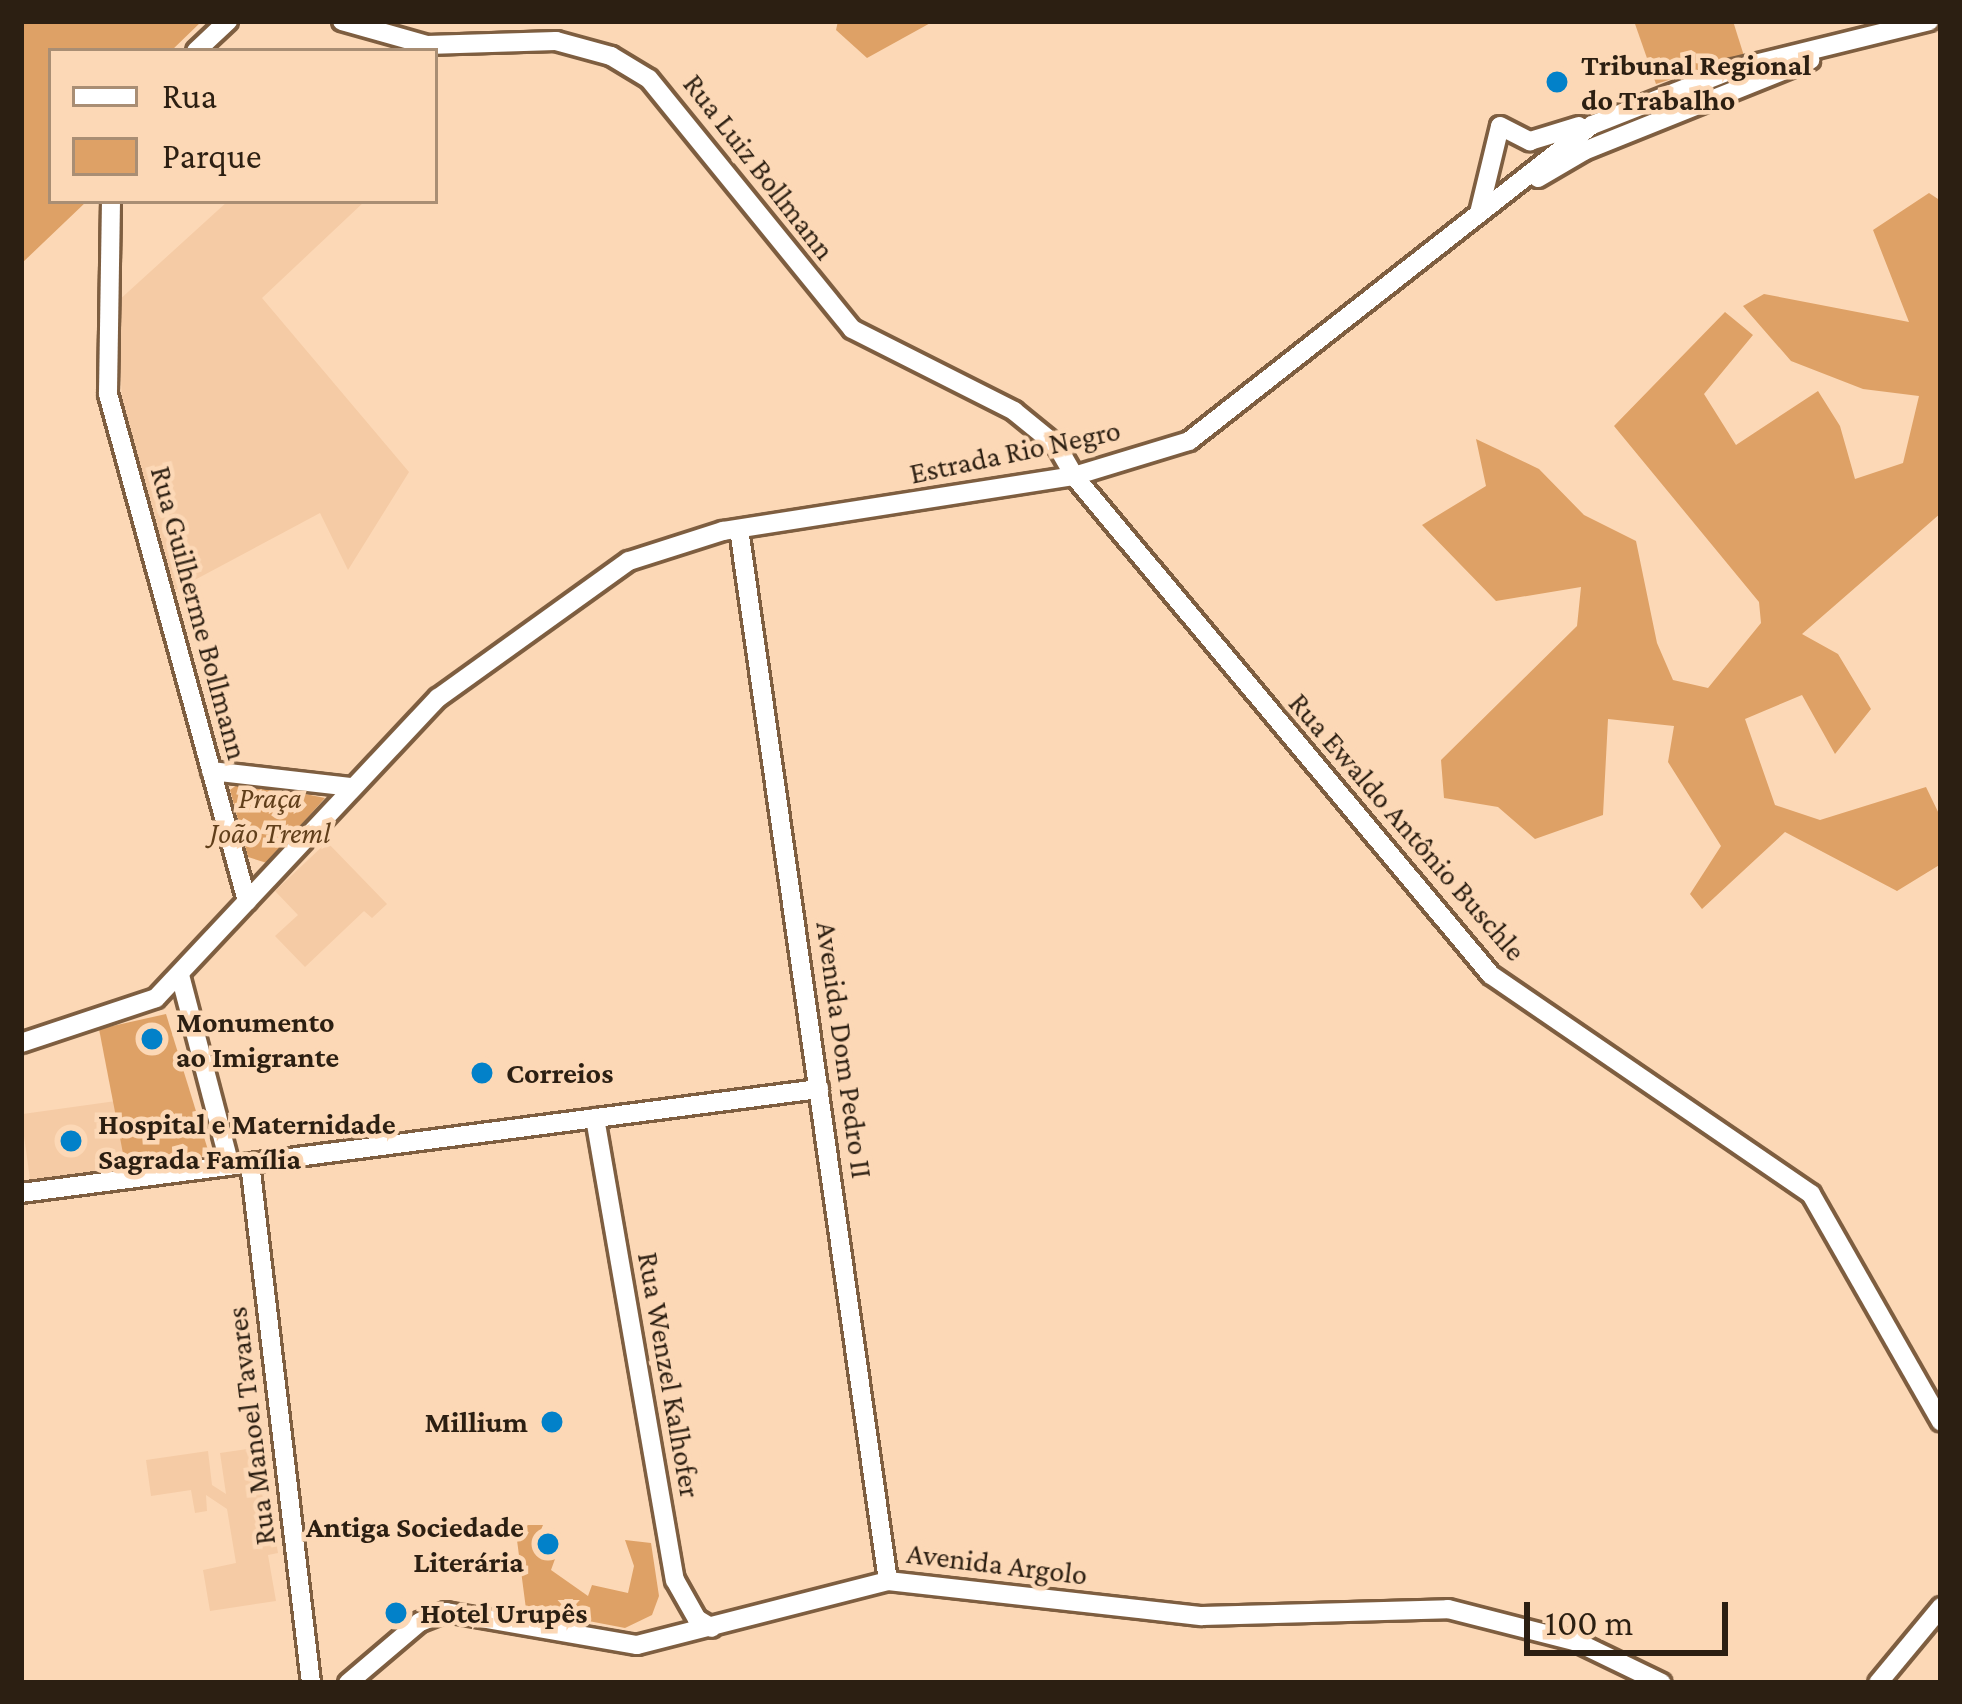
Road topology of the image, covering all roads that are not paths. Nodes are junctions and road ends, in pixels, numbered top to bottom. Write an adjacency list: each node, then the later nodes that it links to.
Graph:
1 (228, 21): 5 (main road)
2 (342, 21): 10 (main road, Rua Luiz Bollmann)
3 (1929, 21): 4 (main road)
4 (1859, 41): 6 (main road); 7 (main road)
5 (199, 48)
6 (1615, 113): 7 (main road); 9 (main road)
7 (1523, 182): 9 (main road, Estrada Rio Negro)
8 (111, 204): 12 (main road, Rua Guilherme Bollmann)
9 (1474, 223): 10 (main road, Estrada Rio Negro)
10 (1074, 476): 11 (main road, Estrada Rio Negro); 21 (main road, Rua Ewaldo Antônio Buschle)
11 (739, 529): 13 (main road, Estrada Rio Negro); 17 (main road, Avenida Dom Pedro II)
12 (211, 771): 13 (main road); 14 (main road, Rua Guilherme Bollmann)
13 (352, 788): 14 (main road, Estrada Rio Negro)
14 (247, 901): 15 (main road, Estrada Rio Negro)
15 (180, 975): 16 (main road, Estrada Rio Negro); 19 (main road, Rua Manoel Tavares)
16 (21, 1043)
17 (820, 1089): 18 (main road); 22 (main road, Avenida Dom Pedro II)
18 (595, 1118): 19 (main road); 24 (main road, Rua Wenzel Kalhofer)
19 (240, 1164): 20 (main road); 25 (main road, Rua Manoel Tavares)
20 (21, 1193)
21 (1941, 1422)
22 (888, 1581): 24 (main road, Avenida Argolo); 27 (main road, Avenida Argolo)
23 (1941, 1607): 28 (main road)
24 (712, 1628): 26 (main road, Avenida Argolo)
25 (311, 1683)
26 (348, 1683)
27 (1662, 1683)
28 (1878, 1683)

